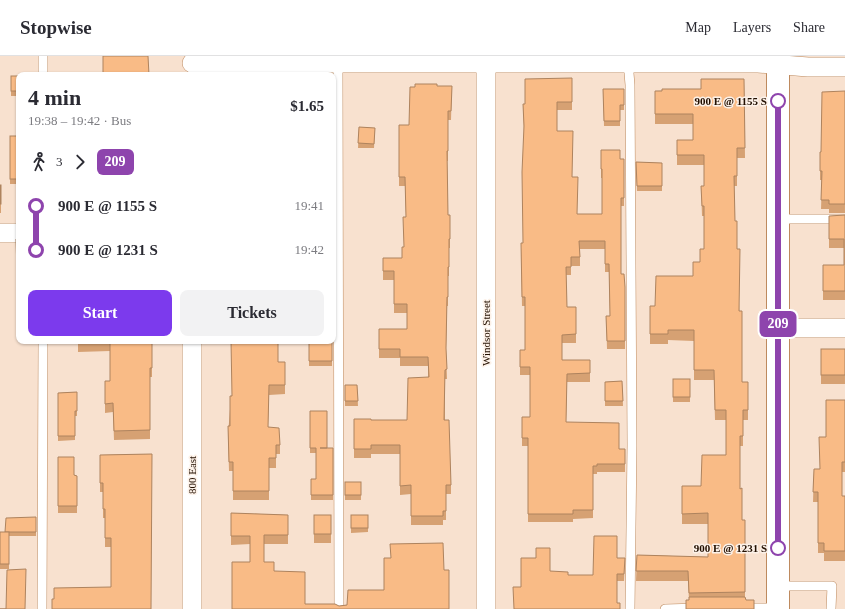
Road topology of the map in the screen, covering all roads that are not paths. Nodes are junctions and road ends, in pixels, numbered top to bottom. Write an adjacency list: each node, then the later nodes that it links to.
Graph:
1 (43, 56): 8 (lane)
2 (486, 59): 3 (street); 4 (street); 24 (street, Windsor Street)
3 (628, 59): 5 (street); 25 (lane)
4 (338, 60): 6 (street); 23 (lane)
5 (778, 60): 7 (street); 9 (street)
6 (192, 65)
7 (845, 67)
8 (43, 72)
9 (778, 219): 10 (lane); 13 (street)
10 (845, 219)
11 (0, 233): 12 (street)
12 (16, 233)
13 (778, 328): 14 (street); 17 (street)
14 (845, 328)
15 (43, 344): 21 (lane)
16 (192, 344): 22 (street, 800 East)
17 (778, 586): 20 (street); 27 (lane)
18 (710, 608): 26 (lane)
19 (733, 608): 20 (lane)
20 (778, 608)
21 (42, 609)
22 (192, 609)
23 (339, 609)
24 (486, 609)
25 (630, 609)
26 (665, 609)
27 (831, 609)

